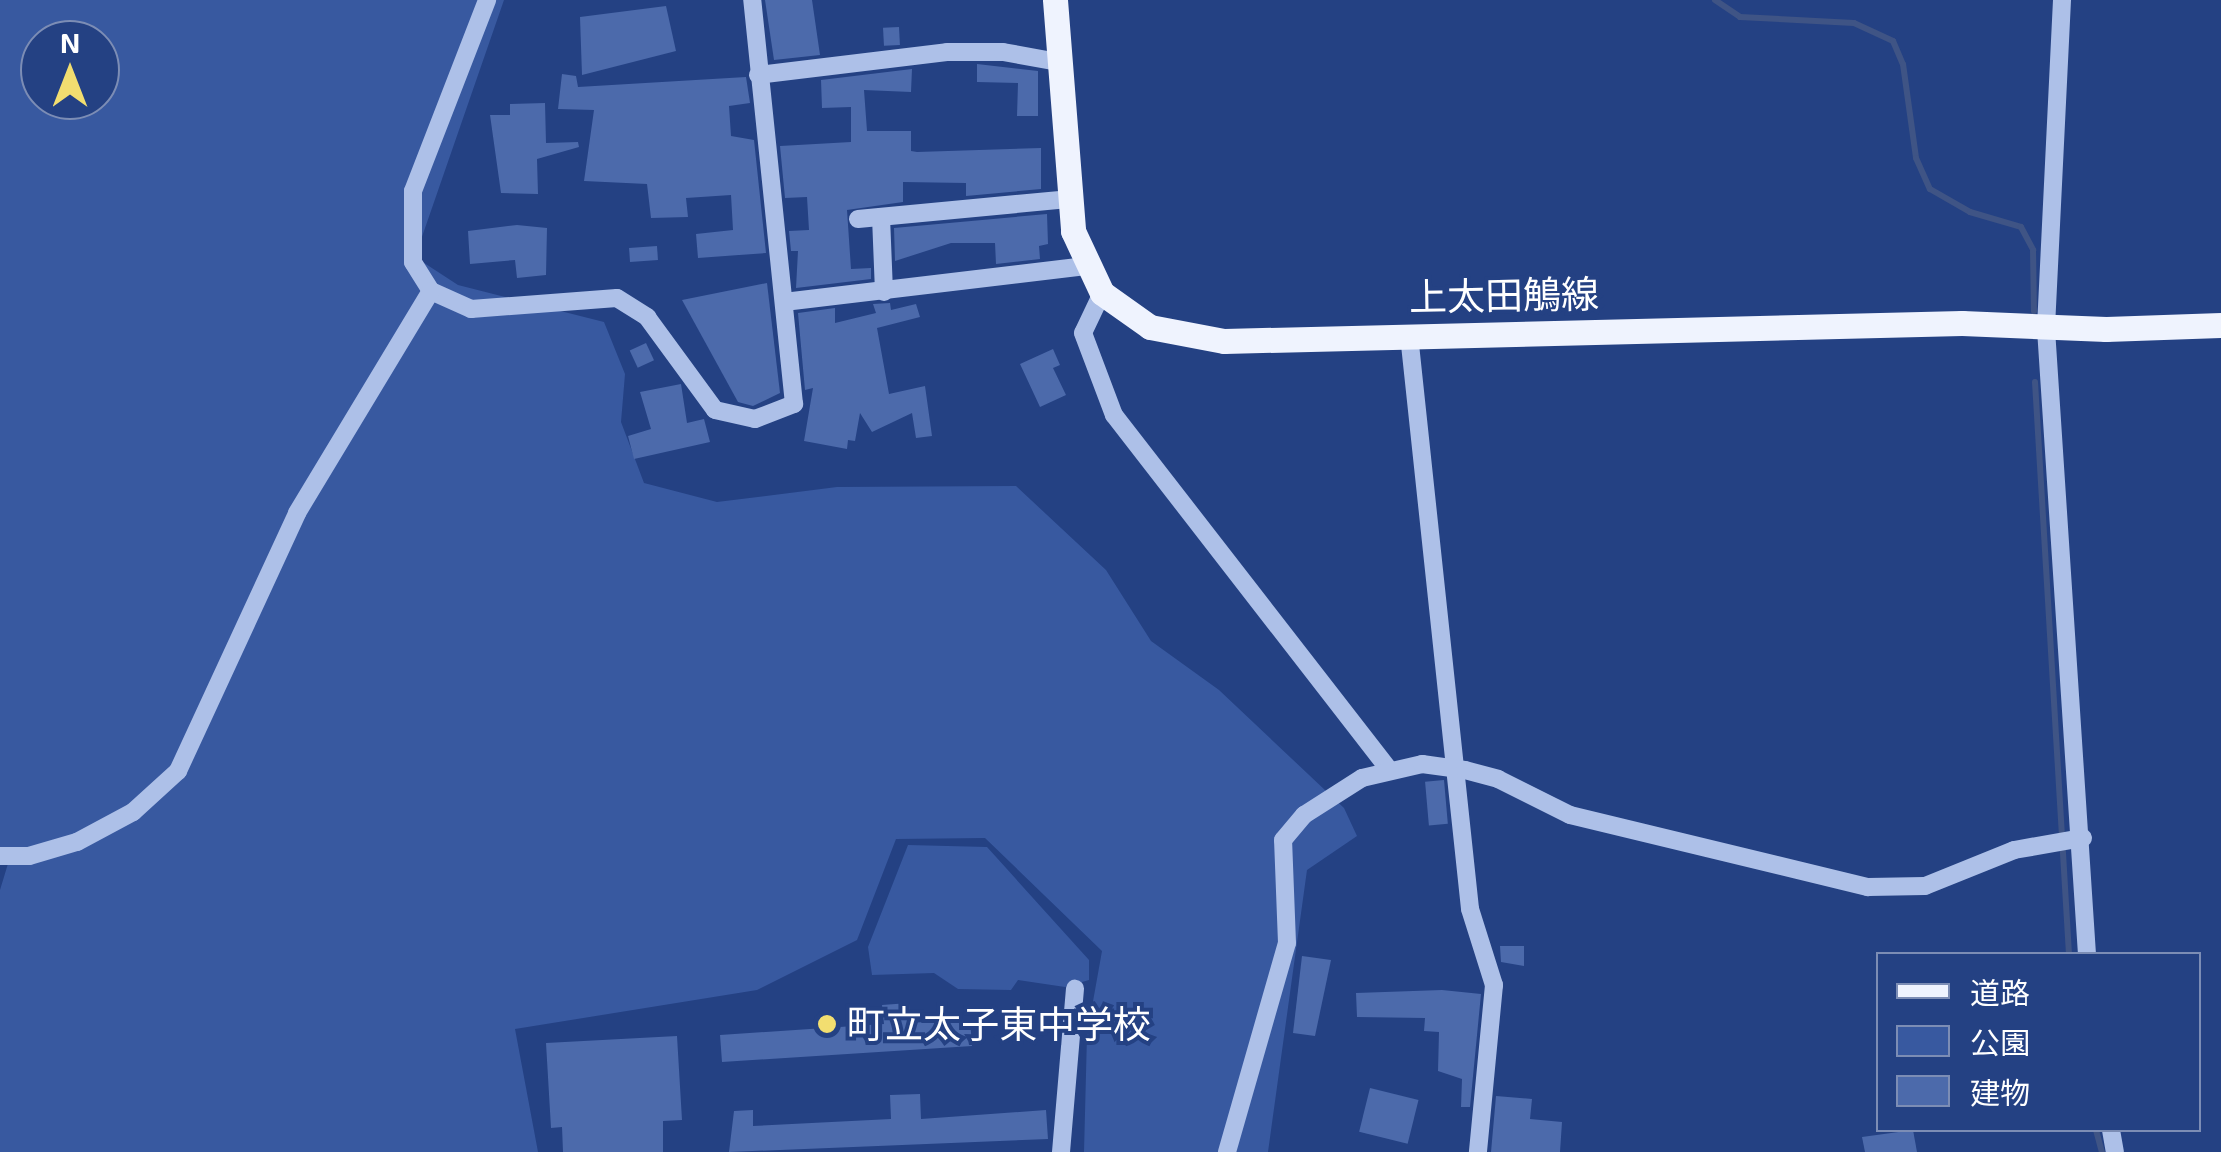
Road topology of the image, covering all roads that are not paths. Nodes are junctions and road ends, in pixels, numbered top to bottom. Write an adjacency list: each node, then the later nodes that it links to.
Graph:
1 (488, 0): 11 (street)
2 (752, 0): 6 (street)
3 (1055, 0): 5 (main road, 上太田鵤線)
4 (2062, 0): 16 (street)
5 (1058, 62): 6 (street); 7 (main road, 上太田鵤線)
6 (758, 74): 14 (street)
7 (1068, 199): 8 (street); 10 (main road, 上太田鵤線)
8 (880, 217): 9 (street); 12 (street)
9 (858, 219)
10 (1084, 266): 12 (street); 13 (main road, 上太田鵤線)
11 (430, 291): 14 (street); 21 (street)
12 (884, 292): 14 (street)
13 (1102, 293): 17 (main road, 上太田鵤線); 18 (street)
14 (784, 302)
15 (2221, 325): 16 (main road, 上太田鵤線)
16 (2046, 328): 17 (main road, 上太田鵤線); 20 (street)
17 (1409, 334): 19 (street)
18 (1389, 769): 19 (street); 25 (street)
19 (1456, 771): 20 (street); 26 (street)
20 (2083, 838): 22 (street)
21 (0, 856)
22 (2088, 952)
23 (1075, 988): 24 (street)
24 (1060, 1152)
25 (1227, 1152)
26 (1478, 1152)

